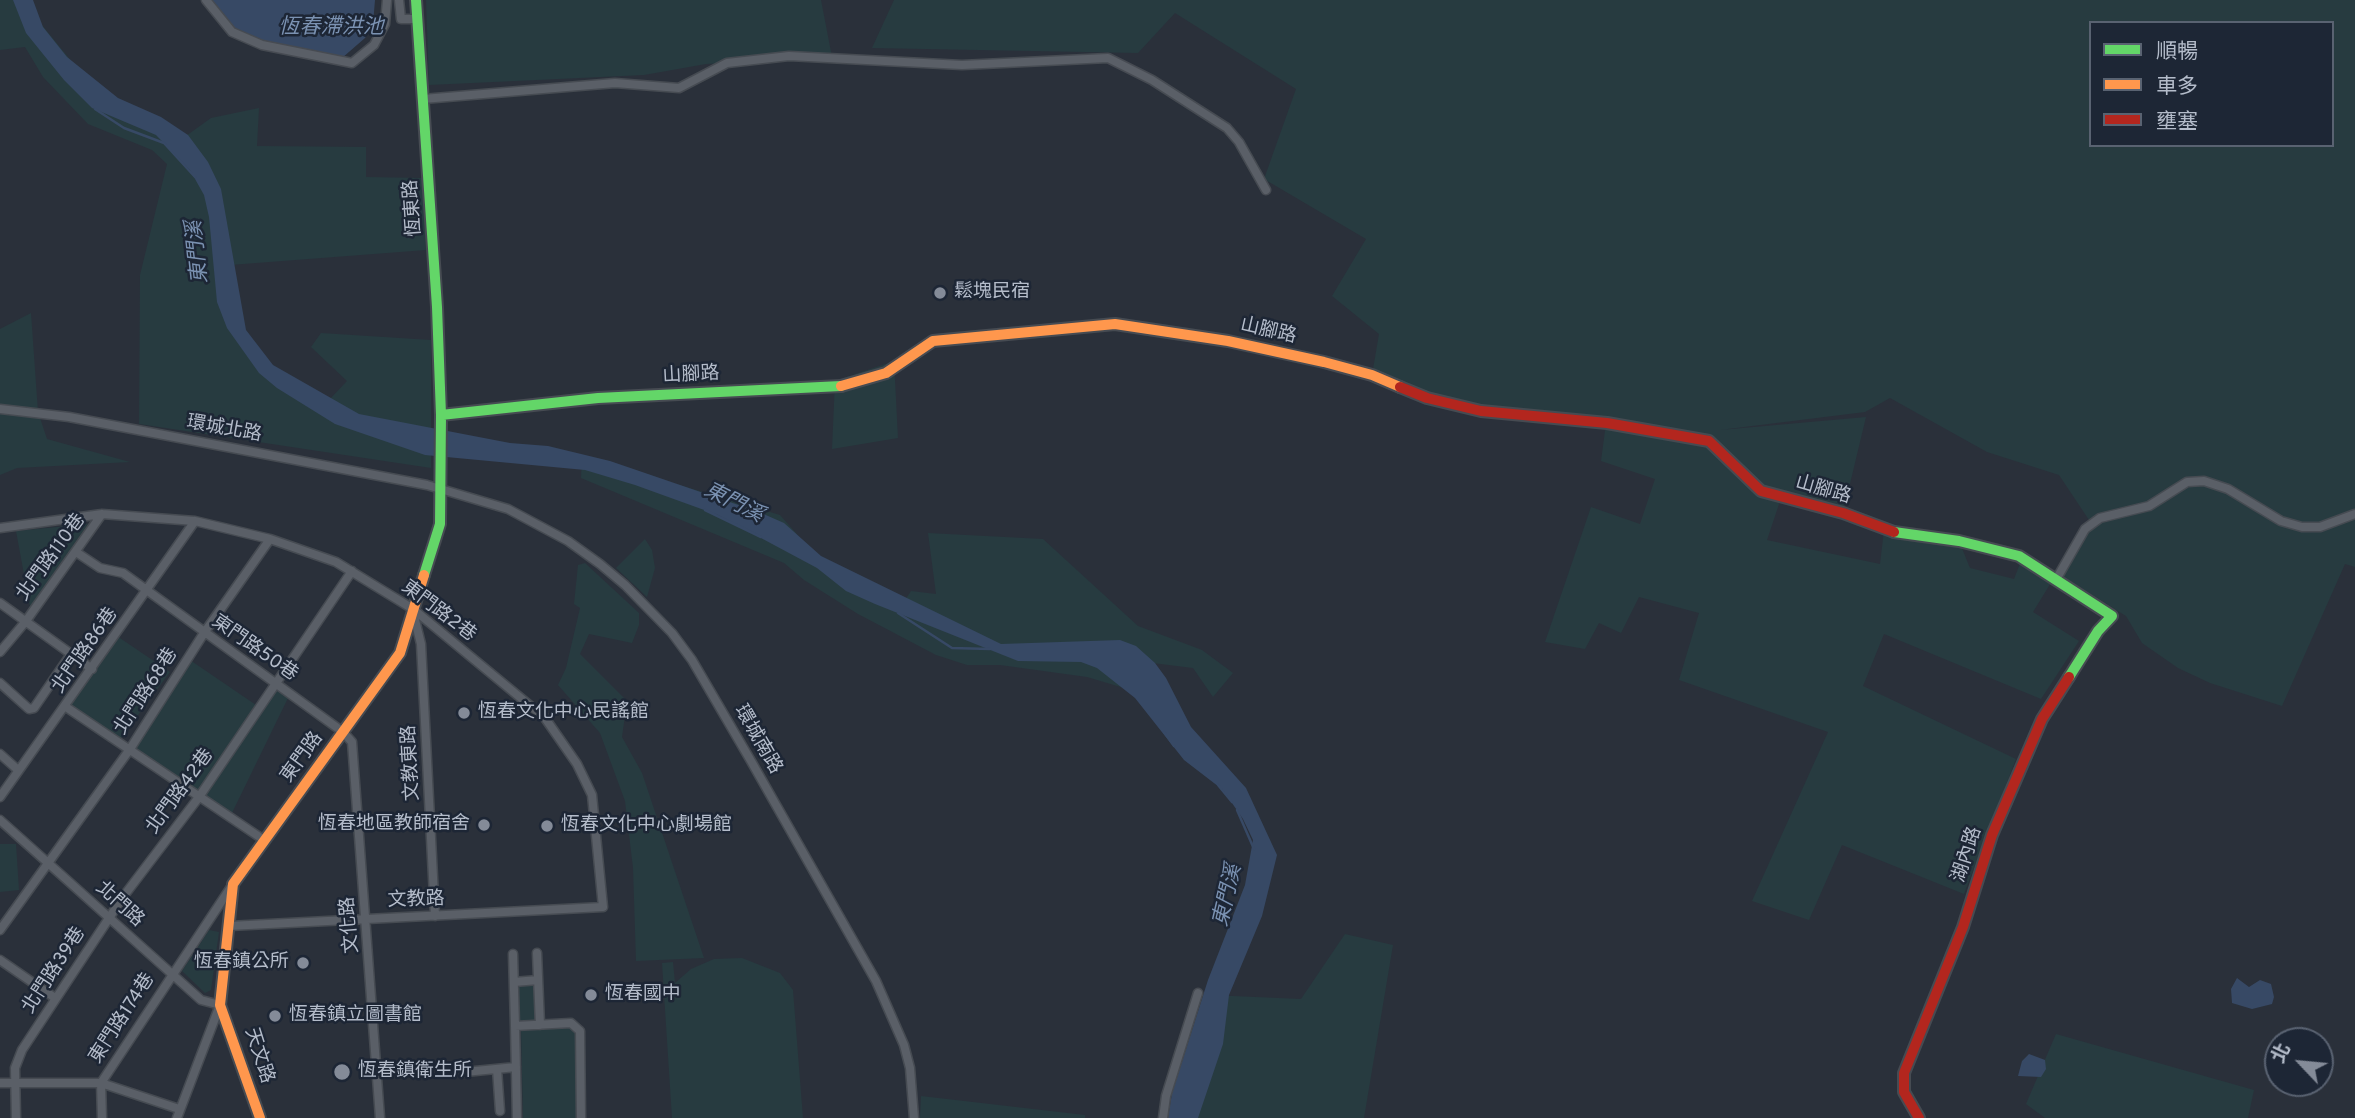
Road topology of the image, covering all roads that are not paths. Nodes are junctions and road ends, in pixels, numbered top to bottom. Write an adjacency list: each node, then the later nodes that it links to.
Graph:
1 (206, 0): 2 (street)
2 (387, 0)
3 (399, 0): 5 (street)
4 (416, 0): 5 (street, 恆東路)
5 (415, 19): 6 (street, 恆東路)
6 (424, 99): 7 (street); 9 (street, 恆東路)
7 (1266, 190)
8 (0, 409): 10 (street, 環城北路)
9 (441, 418): 10 (street, 東門路); 18 (street, 山腳路)
10 (442, 489): 21 (street, 東門路); 71 (street, 環城南路)
11 (102, 514): 13 (street, 東門路2巷); 14 (street, 東門路2巷); 16 (street, 北門路110巷)
12 (2355, 514): 18 (street)
13 (195, 521): 15 (street, 東門路2巷); 19 (street, 北門路86巷)
14 (0, 528)
15 (270, 539): 17 (street, 東門路2巷); 24 (street, 北門路68巷)
16 (76, 552): 19 (street, 東門路50巷); 23 (street, 北門路110巷)
17 (352, 571): 21 (street, 東門路2巷); 29 (street, 北門路42巷)
18 (2057, 578): 22 (street, 山腳路)
19 (147, 591): 24 (street, 東門路50巷); 27 (street, 北門路86巷)
20 (0, 603): 23 (street)
21 (413, 609): 31 (street, 東門路); 41 (street, 東門路2巷); 42 (street, 文教東路)
22 (2112, 616): 73 (street, 湖內路)
23 (26, 621): 25 (street, 北門路110巷); 26 (street)
24 (204, 633): 29 (street, 東門路50巷); 32 (street, 北門路68巷)
25 (0, 652)
26 (71, 654): 27 (street); 28 (street)
27 (92, 669): 30 (street, 北門路86巷)
28 (0, 683)
29 (275, 683): 31 (street, 東門路50巷); 36 (street, 北門路42巷)
30 (66, 707): 32 (street); 34 (street, 北門路86巷)
31 (343, 732): 38 (street, 東門路); 44 (street, 文化路)
32 (130, 749): 36 (street); 39 (street, 北門路68巷)
33 (0, 754): 34 (street)
34 (18, 770): 35 (street, 北門路86巷)
35 (0, 797)
36 (198, 797): 38 (street); 43 (street, 北門路42巷)
37 (0, 820): 39 (street, 北門路)
38 (264, 840): 40 (street, 東門路)
39 (49, 861): 43 (street, 北門路); 46 (street)
40 (233, 884): 45 (street, 東門路); 50 (street, 東門路174巷)
41 (603, 907): 42 (street, 文教路)
42 (436, 916): 44 (street, 文教路)
43 (109, 918): 50 (street, 北門路); 54 (street, 北門路39巷)
44 (366, 918): 45 (street, 文教路); 69 (street, 文化路)
45 (229, 926): 55 (street, 東門路)
46 (0, 930)
47 (537, 953): 51 (street)
48 (513, 954): 52 (street)
49 (0, 960): 54 (street)
50 (172, 972): 55 (street, 北門路); 63 (street, 東門路174巷)
51 (538, 980): 52 (street); 56 (street)
52 (514, 982): 57 (street)
53 (1198, 993): 72 (street)
54 (55, 998): 61 (street, 北門路39巷)
55 (220, 1005): 65 (street, 東門路); 68 (street, 天文路)
56 (540, 1024): 57 (street); 70 (street)
57 (515, 1026): 58 (street)
58 (516, 1067): 59 (street); 64 (street)
59 (498, 1069): 60 (street); 64 (street)
60 (465, 1072)
61 (14, 1082): 62 (street); 63 (street); 66 (street, 北門路39巷)
62 (0, 1083)
63 (101, 1083): 65 (street); 67 (street)
64 (517, 1113)
65 (178, 1114)
66 (16, 1118)
67 (102, 1118)
68 (260, 1118)
69 (380, 1118)
70 (581, 1118)
71 (914, 1118)
72 (1163, 1118)
73 (1919, 1118)

